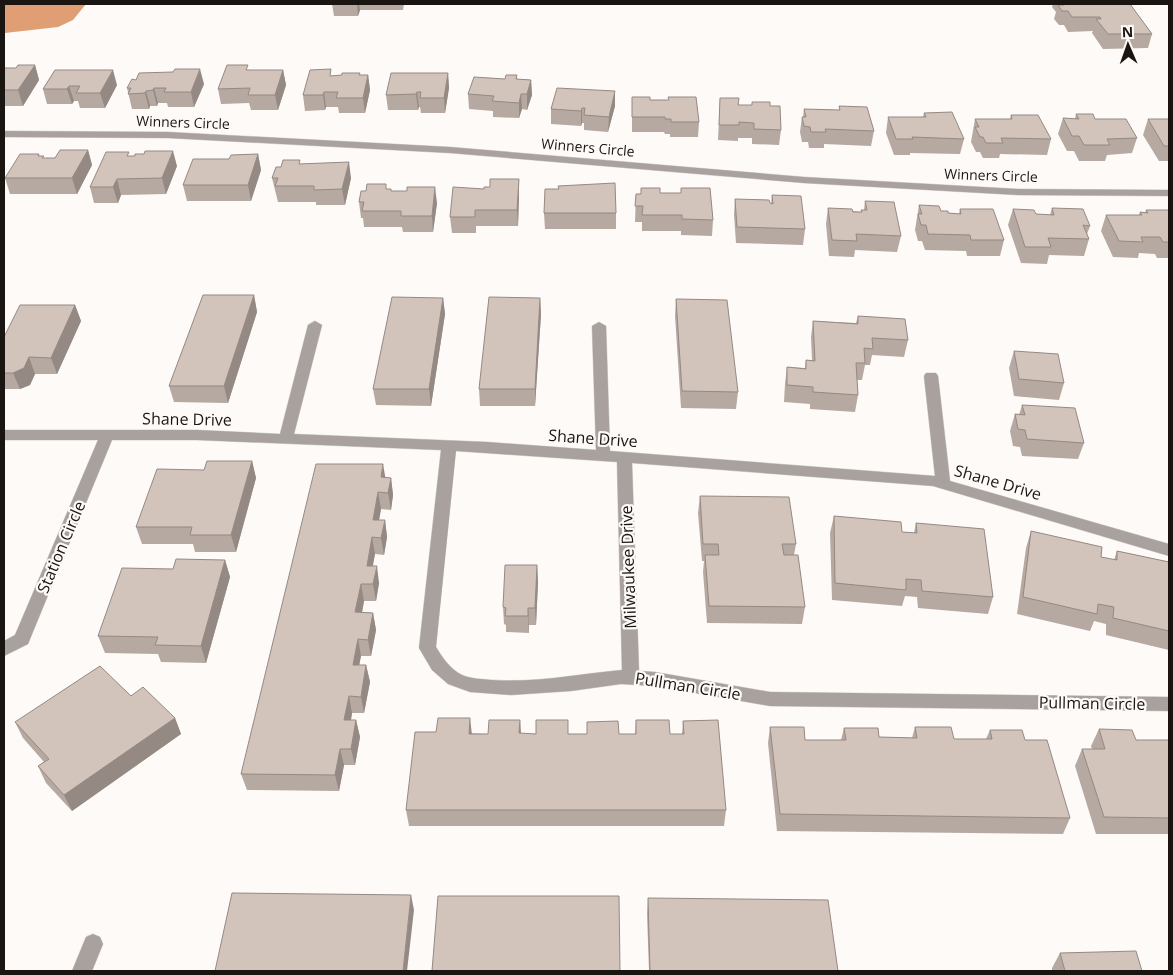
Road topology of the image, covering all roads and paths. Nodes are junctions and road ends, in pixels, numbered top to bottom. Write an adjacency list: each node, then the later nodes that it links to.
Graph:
1 (4, 134): 2 (street, Winners Circle)
2 (1169, 193)
3 (315, 325): 8 (street)
4 (599, 326): 10 (street)
5 (931, 376): 12 (street)
6 (4, 435): 7 (street, Shane Drive)
7 (107, 435): 8 (street, Shane Drive); 14 (street, Station Circle)
8 (286, 439): 9 (street, Shane Drive)
9 (448, 446): 10 (street, Shane Drive); 15 (street, Pullman Circle)
10 (602, 456): 11 (street, Shane Drive)
11 (624, 457): 12 (street, Shane Drive); 15 (street, Milwaukee Drive)
12 (943, 484): 13 (street, Shane Drive)
13 (1169, 550)
14 (4, 649)
15 (631, 678): 16 (street, Pullman Circle)
16 (1169, 704)
17 (93, 944): 18 (street)
18 (82, 971)

